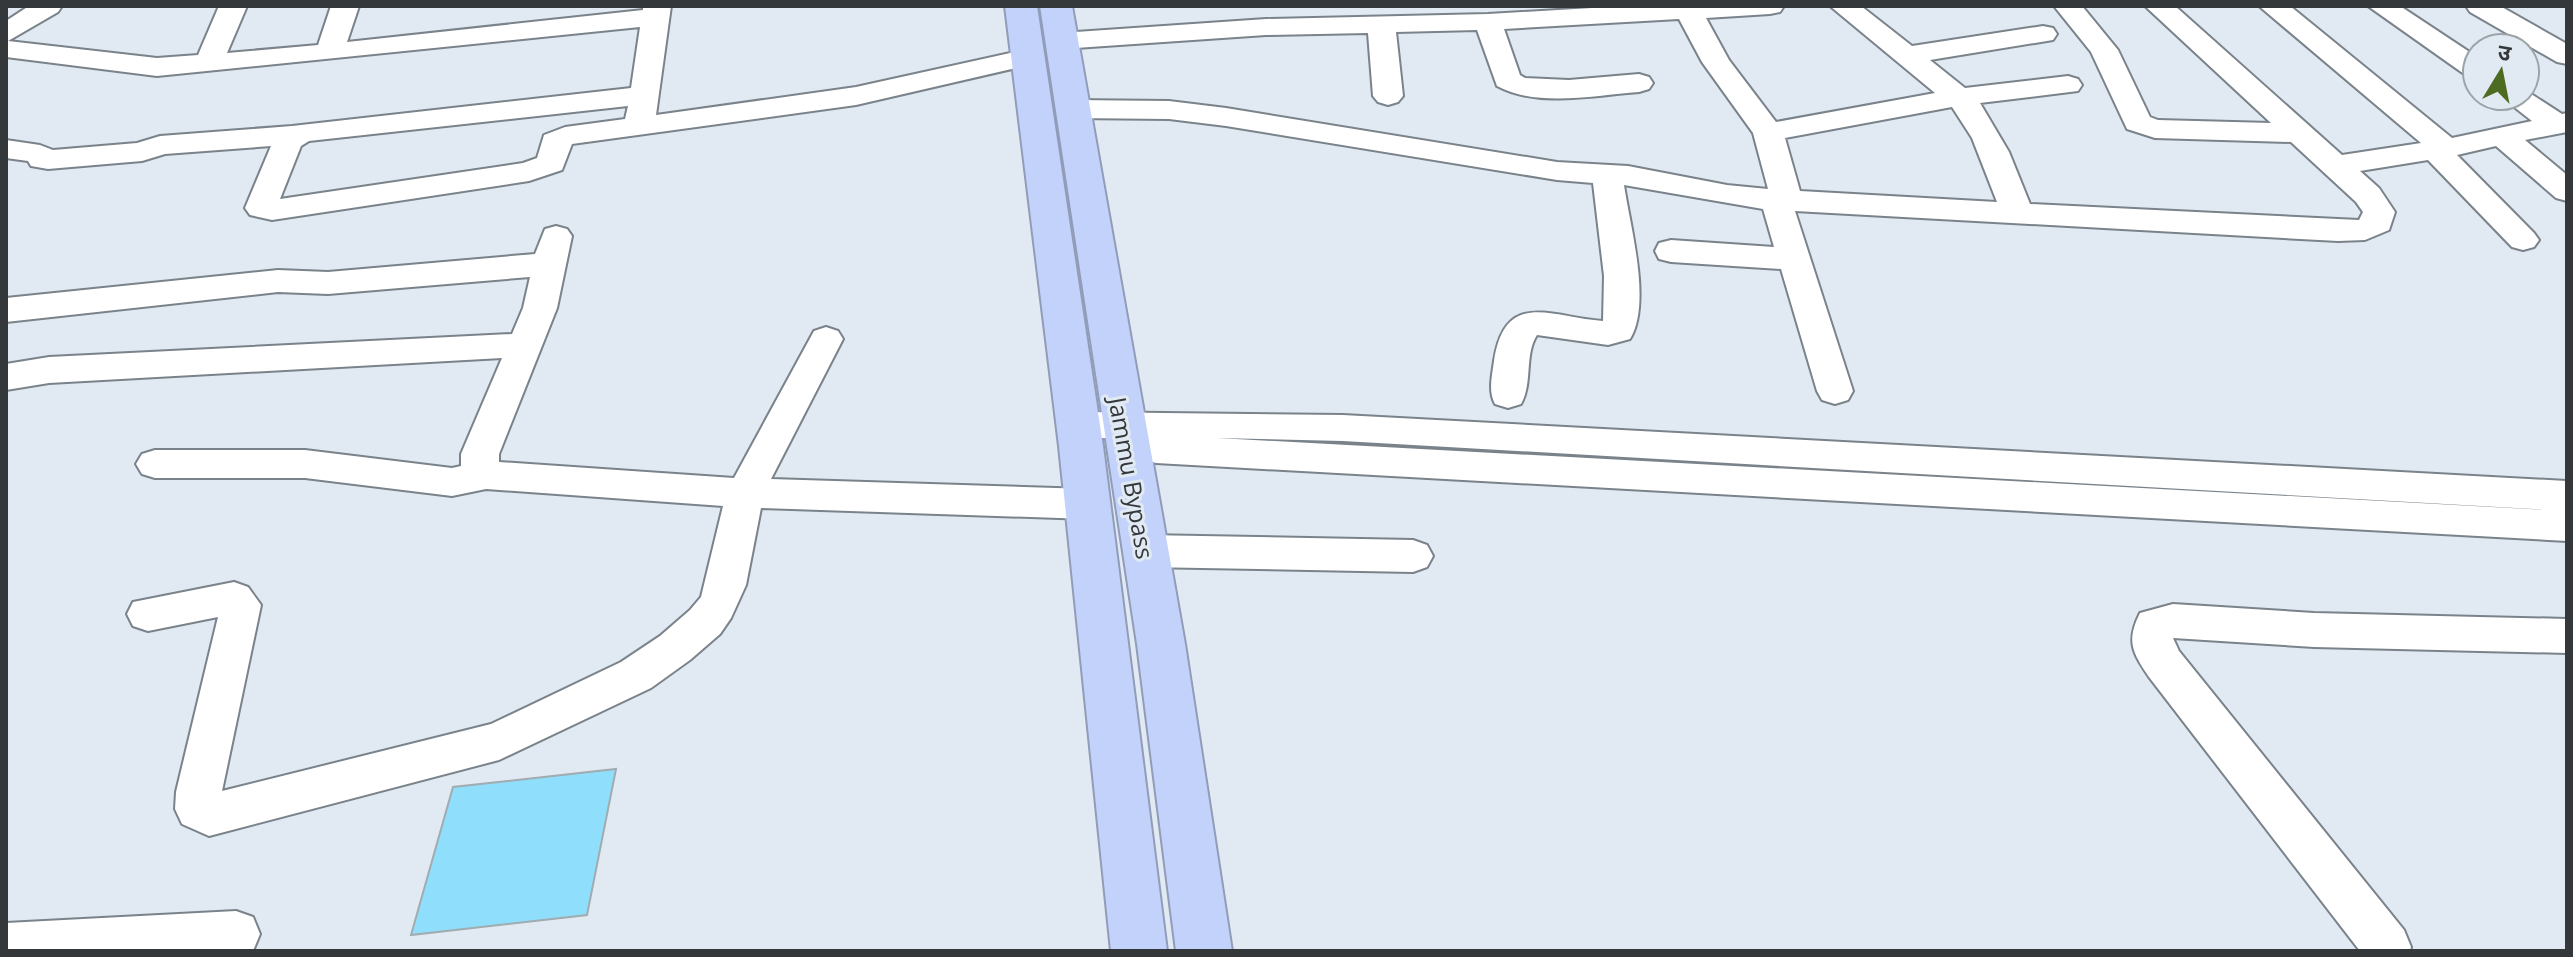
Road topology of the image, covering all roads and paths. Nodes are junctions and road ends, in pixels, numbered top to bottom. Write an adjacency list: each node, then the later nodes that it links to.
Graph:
1 (48, 6): 18 (street)
2 (233, 6): 26 (street)
3 (345, 6): 22 (street)
4 (1021, 6): 20 (highway, Jammu Bypass)
5 (1770, 6): 12 (street)
6 (1844, 6): 23 (street)
7 (2068, 6): 37 (street)
8 (2159, 6): 37 (street)
9 (2273, 6): 41 (street)
10 (2382, 6): 25 (street)
11 (2480, 6): 24 (street)
12 (1724, 8): 14 (street)
13 (656, 11): 22 (street); 29 (street)
14 (1689, 12): 16 (street); 36 (street)
15 (1260, 16): 17 (street); 20 (street)
16 (1503, 16): 17 (street); 27 (street)
17 (1391, 18): 30 (street)
18 (6, 33)
19 (2043, 34): 23 (street)
20 (1048, 35): 32 (highway, Jammu Bypass); 35 (street); 56 (highway, Jammu Bypass)
21 (6, 49): 26 (street)
22 (329, 52): 26 (street)
23 (1909, 55): 31 (street)
24 (2567, 56)
25 (2461, 59)
26 (209, 63)
27 (1639, 83)
28 (2068, 85): 31 (street)
29 (644, 95): 35 (street); 38 (street)
30 (1388, 96)
31 (1959, 97): 36 (street); 46 (street)
32 (1072, 109): 43 (street); 57 (highway, Jammu Bypass)
33 (2541, 111): 34 (street)
34 (2562, 124): 39 (street)
35 (639, 125): 38 (street)
36 (1768, 132): 45 (street)
37 (2297, 133): 42 (street)
38 (295, 135): 40 (street)
39 (2503, 137): 41 (street); 44 (street)
40 (6, 149)
41 (2440, 149): 42 (street); 47 (street)
42 (2336, 165): 46 (street)
43 (1607, 175): 45 (street); 55 (street)
44 (2567, 191)
45 (1781, 200): 46 (street); 49 (street)
46 (2017, 213)
47 (2523, 240)
48 (1671, 251): 49 (street)
49 (1793, 259): 54 (street)
50 (6, 310): 52 (street)
51 (826, 339): 60 (street)
52 (527, 345): 53 (street); 59 (street)
53 (6, 377)
54 (1835, 391)
55 (1508, 395)
56 (1080, 436): 57 (street); 62 (highway, Jammu Bypass)
57 (1124, 436): 61 (street); 63 (street); 64 (highway, Jammu Bypass)
58 (155, 464): 59 (street)
59 (486, 475): 60 (street)
60 (745, 493): 62 (street); 66 (street)
61 (2567, 496)
62 (1088, 504): 71 (highway, Jammu Bypass)
63 (2567, 526)
64 (1145, 551): 65 (street); 72 (highway, Jammu Bypass)
65 (1413, 556)
66 (148, 614)
67 (2567, 636): 70 (street)
68 (236, 934): 69 (street)
69 (6, 947)
70 (2387, 947)
71 (1139, 951)
72 (1204, 951)

